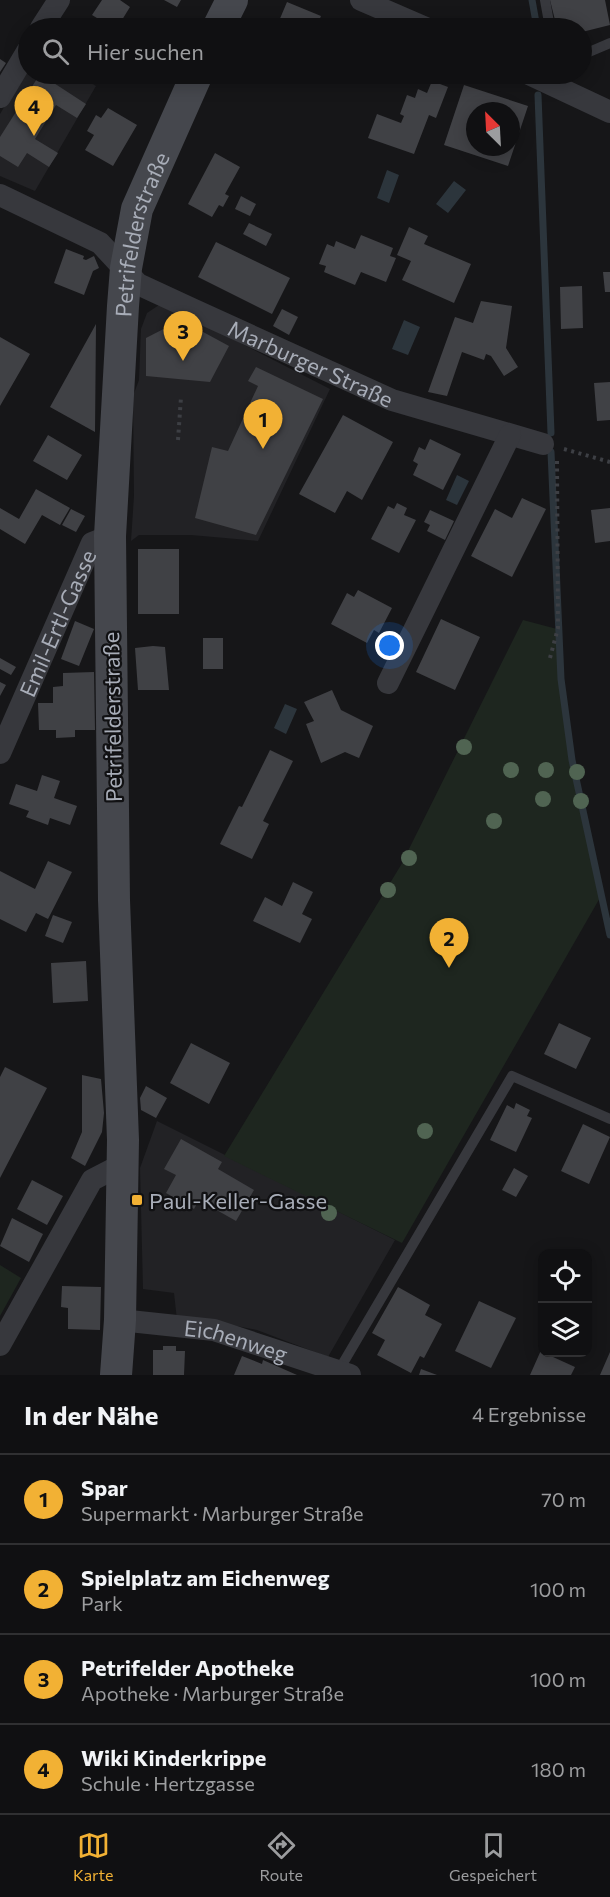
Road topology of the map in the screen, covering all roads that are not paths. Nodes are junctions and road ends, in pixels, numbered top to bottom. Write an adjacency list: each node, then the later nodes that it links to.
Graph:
1 (58, 0): 5 (street)
2 (232, 0): 6 (main road)
3 (362, 0): 7 (street)
4 (545, 0): 8 (lane)
5 (47, 18)
6 (223, 18)
7 (403, 18)
8 (548, 18)
9 (610, 43): 10 (lane)
10 (592, 51)
11 (18, 67): 14 (street)
12 (193, 84): 17 (main road, Petrifelderstraße)
13 (551, 84): 15 (street)
14 (0, 97)
15 (610, 112)
16 (3, 202): 17 (street, Marburger Straße)
17 (126, 268): 18 (street, Marburger Straße); 20 (main road, Petrifelderstraße)
18 (510, 435): 19 (street, Marburger Straße); 21 (street)
19 (553, 449)
20 (110, 536): 22 (street, Emil-Ertl-Gasse); 24 (main road, Petrifelderstraße)
21 (388, 683)
22 (0, 753)
23 (610, 1119): 27 (lane)
24 (123, 1164): 25 (main road, Petrifelderstraße); 26 (street)
25 (120, 1320): 27 (street, Eichenweg); 28 (main road, Petrifelderstraße)
26 (0, 1345)
27 (344, 1373)
28 (116, 1375)

